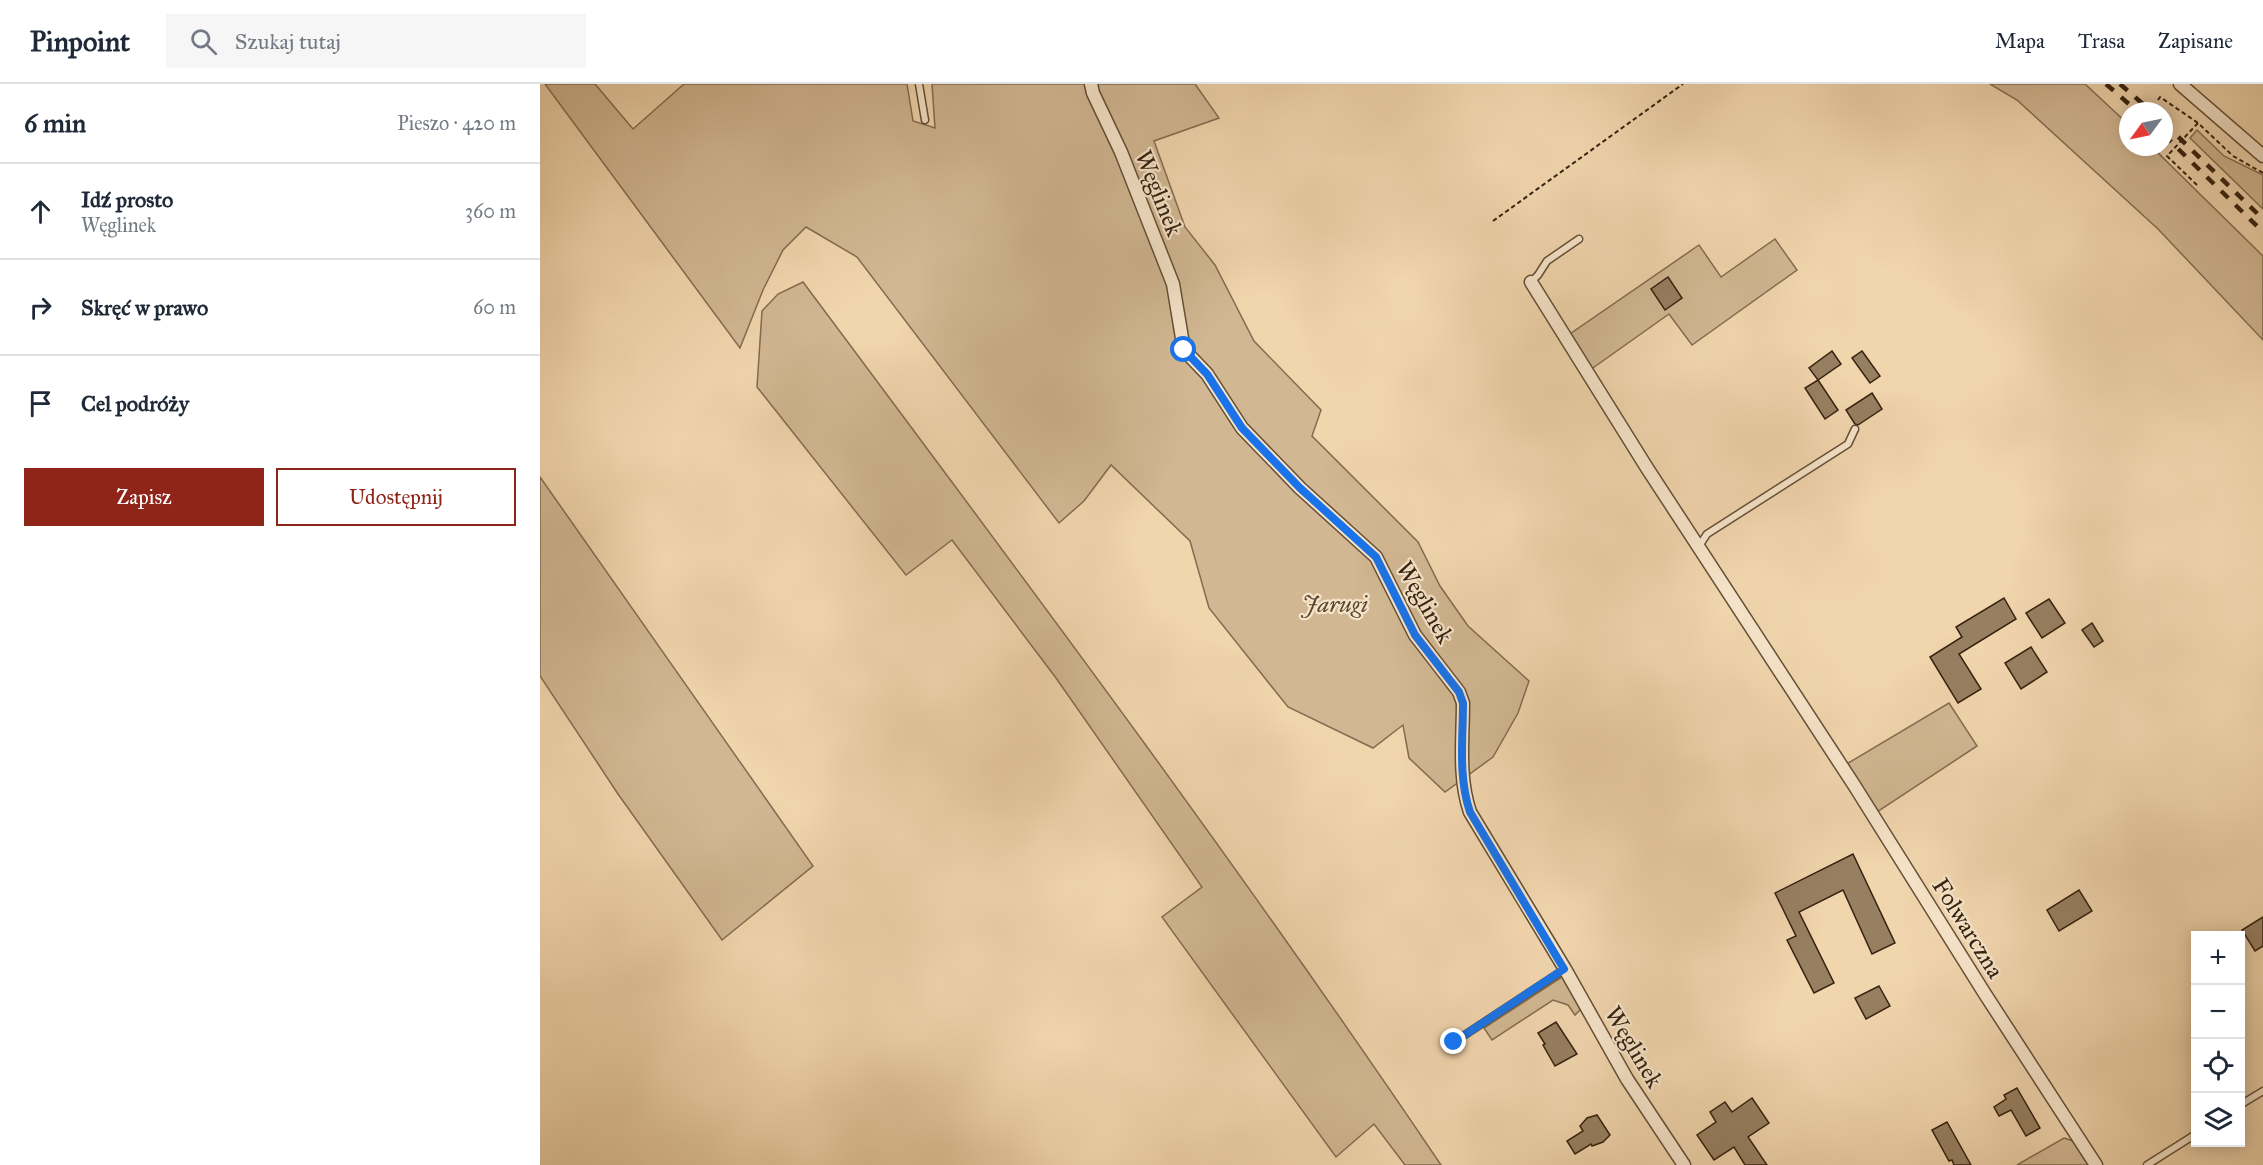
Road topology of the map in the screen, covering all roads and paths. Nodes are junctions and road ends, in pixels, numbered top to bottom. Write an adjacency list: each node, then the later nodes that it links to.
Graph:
1 (919, 84): 6 (lane)
2 (1091, 84): 16 (street, Węglinek)
3 (1683, 84): 11 (path)
4 (2181, 84): 8 (street)
5 (2158, 100): 7 (path)
6 (925, 120)
7 (2198, 123): 9 (path); 10 (path)
8 (2263, 156)
9 (2263, 173)
10 (2197, 185)
11 (1493, 221)
12 (1579, 238): 13 (lane)
13 (1530, 282): 15 (street, Folwarczna)
14 (1855, 429): 15 (lane)
15 (1698, 546): 22 (street, Folwarczna)
16 (1564, 969): 17 (lane); 21 (street, Węglinek)
17 (1454, 1042)
18 (2263, 1091): 19 (lane)
19 (2245, 1102)
20 (2191, 1137): 23 (lane)
21 (1684, 1165)
22 (2096, 1165)
23 (2147, 1165)

